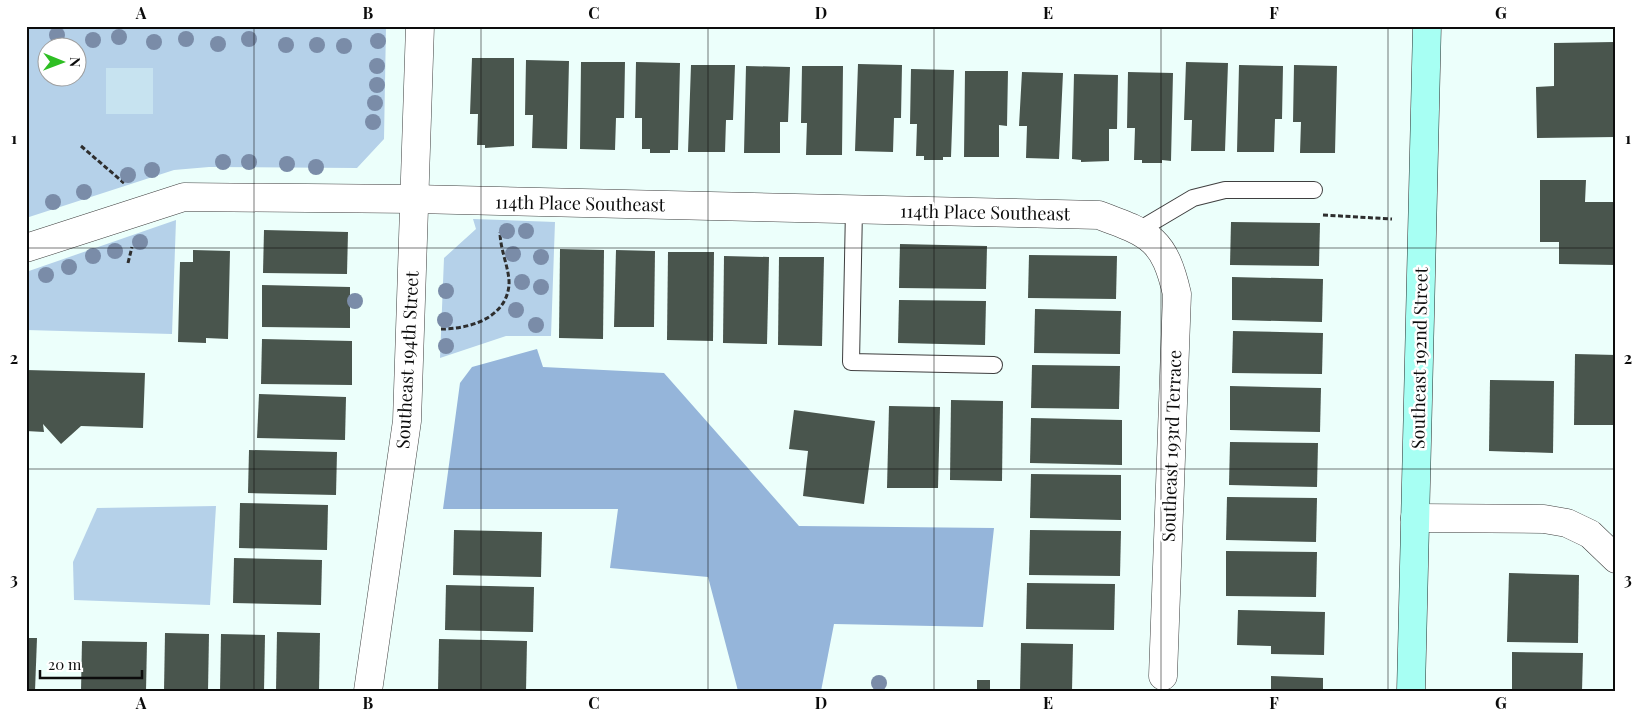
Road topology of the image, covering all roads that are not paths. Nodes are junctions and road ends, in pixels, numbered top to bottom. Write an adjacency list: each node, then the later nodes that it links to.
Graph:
1 (420, 26): 4 (street, Southeast 194th Street)
2 (1428, 26): 9 (street, Southeast 192nd Street)
3 (1312, 190): 6 (lane)
4 (414, 199): 5 (street, 114th Place Southeast); 7 (street, 114th Place Southeast); 12 (street, Southeast 194th Street)
5 (854, 210): 6 (street, 114th Place Southeast); 8 (lane)
6 (1139, 230): 11 (street, Southeast 193rd Terrace)
7 (26, 248)
8 (994, 365)
9 (1415, 518): 10 (street); 13 (street, Southeast 192nd Street)
10 (1616, 559)
11 (1168, 684)
12 (368, 691)
13 (1411, 691)

